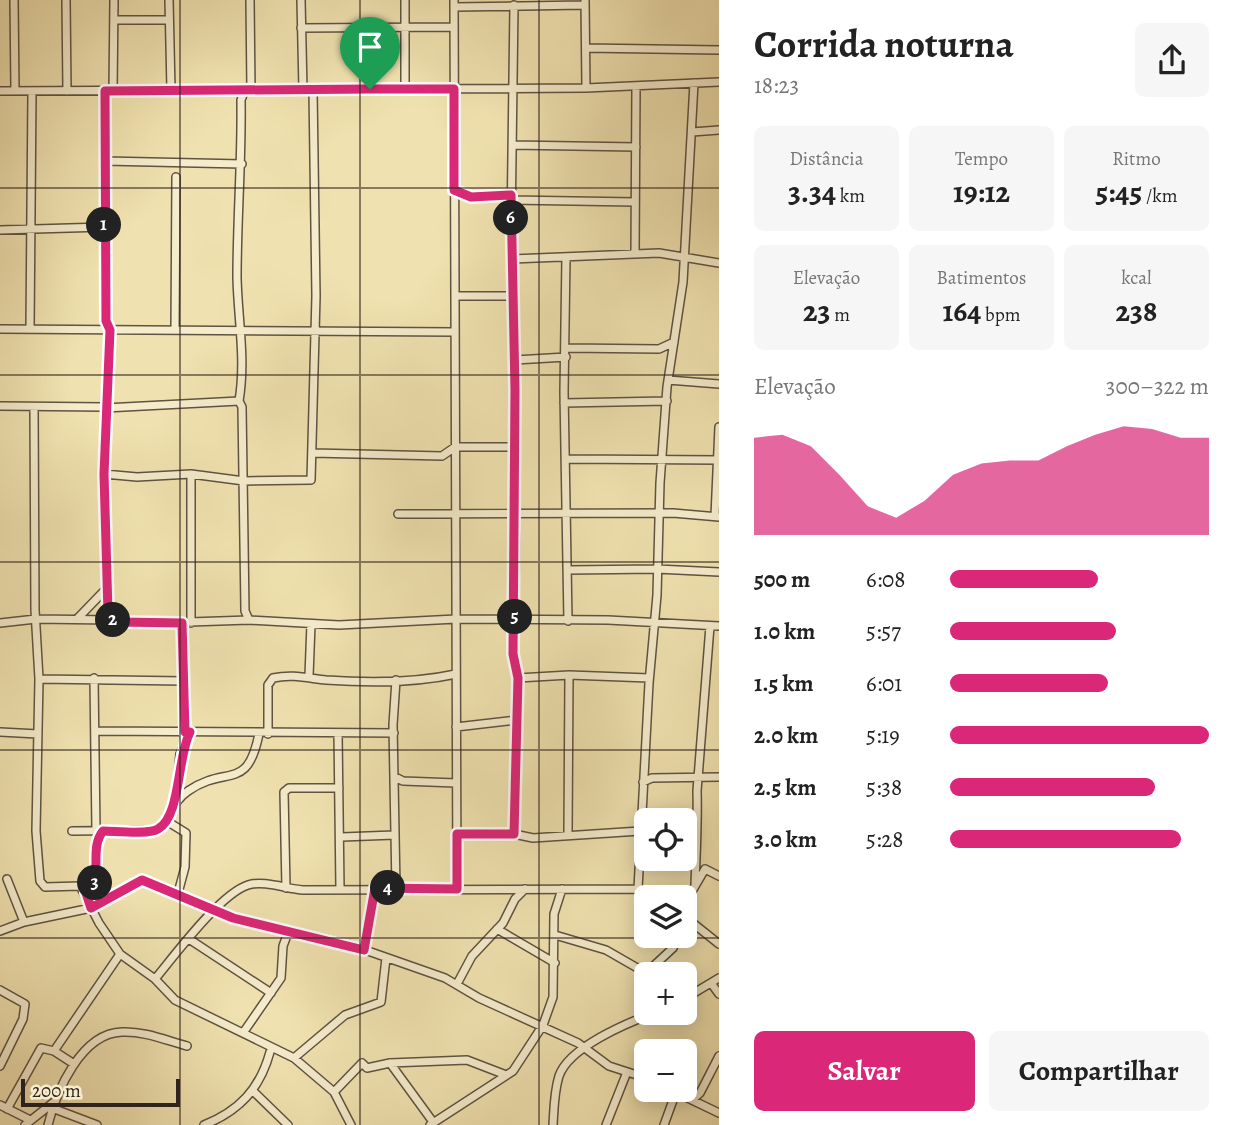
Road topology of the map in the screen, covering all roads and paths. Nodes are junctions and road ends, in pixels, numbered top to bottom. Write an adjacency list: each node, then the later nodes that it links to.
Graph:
1 (14, 0): 31 (street)
2 (66, 0): 33 (street)
3 (114, 0): 11 (street)
4 (169, 0): 12 (street)
5 (250, 0): 27 (street)
6 (300, 0): 15 (street)
7 (405, 0): 13 (street)
8 (454, 3): 10 (street); 14 (street)
9 (584, 3): 10 (street); 16 (street)
10 (514, 5): 23 (street)
11 (114, 20): 12 (street); 34 (street)
12 (168, 20): 25 (street)
13 (406, 27): 14 (street); 15 (street); 21 (street)
14 (454, 27): 22 (street)
15 (301, 28): 28 (street)
16 (586, 48): 17 (street); 24 (street)
17 (719, 50)
18 (719, 82): 19 (street)
19 (694, 83): 20 (street); 37 (street)
20 (636, 86): 24 (street); 39 (street)
21 (405, 89): 22 (street); 29 (street)
22 (454, 89): 23 (street); 43 (street)
23 (513, 89): 24 (street); 38 (street)
24 (586, 89)
25 (171, 90): 26 (street); 34 (street)
26 (233, 90): 27 (street); 35 (street)
27 (248, 90): 28 (street); 35 (street)
28 (303, 90): 29 (street)
29 (313, 90): 61 (street)
30 (0, 91): 31 (street)
31 (15, 91): 32 (street)
32 (32, 91): 33 (street); 46 (street)
33 (67, 91): 34 (street)
34 (109, 91): 40 (street)
35 (241, 100): 41 (street)
36 (719, 130): 37 (street)
37 (692, 132): 50 (street)
38 (512, 145): 39 (street); 44 (street)
39 (636, 147): 45 (street)
40 (105, 161): 41 (street); 47 (street)
41 (242, 164): 60 (street)
42 (176, 177): 59 (street)
43 (454, 190): 44 (street); 54 (street)
44 (511, 197): 45 (street); 52 (street)
45 (635, 202): 49 (street)
46 (33, 227): 47 (street); 48 (street); 56 (street)
47 (104, 227): 58 (street)
48 (0, 230)
49 (635, 254): 50 (street); 51 (street)
50 (684, 256): 53 (street); 63 (street)
51 (566, 257): 52 (street); 65 (street)
52 (512, 259): 55 (street)
53 (719, 262)
54 (455, 296): 55 (street); 62 (street)
55 (513, 296): 67 (street)
56 (30, 329): 57 (street); 58 (street)
57 (0, 330)
58 (110, 330): 59 (street); 75 (street)
59 (175, 330): 60 (street)
60 (239, 330): 61 (street); 71 (street)
61 (315, 331): 62 (street); 79 (street)
62 (455, 332): 77 (street)
63 (674, 342): 64 (street); 66 (street)
64 (665, 348): 65 (street); 66 (street)
65 (566, 352): 67 (street); 72 (street)
66 (672, 353): 68 (street)
67 (515, 360): 78 (street)
68 (668, 380): 69 (street); 70 (street)
69 (719, 384)
70 (667, 401): 72 (street); 81 (street)
71 (235, 402): 75 (street); 85 (street)
72 (565, 403): 80 (street)
73 (0, 406): 74 (street)
74 (34, 407): 75 (street); 96 (street)
75 (105, 408): 83 (street)
76 (719, 427): 82 (street)
77 (455, 447): 78 (street); 79 (street); 89 (street)
78 (515, 447): 86 (street)
79 (313, 453): 85 (street)
80 (567, 458): 81 (street); 88 (street)
81 (663, 458): 82 (street); 90 (street)
82 (718, 459): 91 (street)
83 (104, 474): 84 (street); 95 (street)
84 (191, 474): 85 (street); 105 (street)
85 (244, 481): 100 (street)
86 (515, 512): 88 (street); 89 (street); 102 (street)
87 (398, 513): 89 (street)
88 (566, 513): 90 (street); 93 (street)
89 (455, 514): 98 (street)
90 (659, 514): 91 (street); 92 (street)
91 (717, 516)
92 (657, 569): 93 (street); 94 (street); 103 (street)
93 (568, 570): 101 (street)
94 (719, 572)
95 (106, 589): 97 (street); 99 (street)
96 (36, 619): 97 (street); 104 (street); 114 (street)
97 (77, 619): 99 (street)
98 (456, 619): 102 (street); 106 (street); 108 (street)
99 (112, 620): 105 (street)
100 (249, 620): 105 (street); 106 (street)
101 (568, 621): 102 (street); 103 (street)
102 (515, 622): 112 (street)
103 (653, 622): 107 (street); 113 (street)
104 (0, 623)
105 (187, 623): 116 (street)
106 (311, 624): 110 (street)
107 (715, 626): 130 (street)
108 (456, 674): 115 (street); 118 (street)
109 (569, 675): 112 (street); 113 (street); 143 (street)
110 (309, 676): 115 (street); 126 (street)
111 (94, 677): 114 (street); 116 (street); 119 (street)
112 (518, 678): 117 (street)
113 (649, 678): 127 (street)
114 (39, 679): 124 (street)
115 (396, 680): 123 (street)
116 (184, 681): 121 (street)
117 (516, 720): 118 (street); 145 (street)
118 (458, 724): 134 (street)
119 (96, 731): 121 (street); 141 (street)
120 (0, 732): 124 (street)
121 (188, 732): 125 (street); 137 (street)
122 (338, 733): 123 (street); 126 (street); 136 (street)
123 (394, 733): 128 (street)
124 (38, 734): 161 (street)
125 (259, 734): 126 (street); 137 (street)
126 (268, 734)
127 (644, 772): 129 (street); 133 (street)
128 (395, 777): 132 (street); 135 (street)
129 (652, 778): 130 (street); 133 (street)
130 (698, 778): 131 (street); 150 (street)
131 (719, 778)
132 (403, 781): 134 (street); 135 (street)
133 (643, 782): 138 (street)
134 (456, 783): 144 (street)
135 (394, 787): 146 (street)
136 (340, 788): 147 (street); 151 (street)
137 (176, 800): 139 (street)
138 (641, 808)
139 (165, 820): 141 (street); 160 (street)
140 (72, 831): 141 (street)
141 (100, 831): 161 (street)
142 (634, 831): 143 (street)
143 (568, 833): 145 (street)
144 (457, 834): 145 (street); 156 (street)
145 (514, 834)
146 (394, 835): 147 (street); 153 (street)
147 (342, 837): 155 (street)
148 (719, 876): 150 (street)
149 (7, 879): 165 (street)
150 (695, 885)
151 (286, 888): 155 (street); 164 (street)
152 (375, 888): 153 (street); 155 (street); 174 (street)
153 (396, 888): 156 (street)
154 (508, 888): 156 (street); 157 (street); 162 (street)
155 (340, 889)
156 (457, 889)
157 (524, 889): 159 (street); 162 (street)
158 (634, 889): 159 (street)
159 (562, 890): 170 (street)
160 (178, 892): 163 (street); 164 (street)
161 (86, 893): 163 (street)
162 (515, 899): 167 (street)
163 (91, 908): 165 (street); 175 (street)
164 (215, 912): 168 (street); 171 (street)
165 (24, 922): 169 (street)
166 (697, 926): 172 (street)
167 (497, 929): 177 (street); 181 (street)
168 (289, 930): 174 (street); 184 (street)
169 (0, 931)
170 (555, 935): 173 (street); 177 (street)
171 (189, 939): 179 (street); 184 (street)
172 (719, 944)
173 (673, 948)
174 (364, 950): 176 (street)
175 (120, 954): 179 (street); 192 (street)
176 (386, 958): 181 (street); 196 (street)
177 (555, 963): 187 (street)
178 (719, 978): 180 (street)
179 (155, 979): 188 (street)
180 (711, 983): 183 (street); 185 (street)
181 (457, 984): 187 (street)
182 (0, 990): 199 (street)
183 (697, 991)
184 (271, 993): 188 (street)
185 (719, 994)
186 (634, 1021): 191 (street)
187 (543, 1025): 191 (street); 202 (street)
188 (243, 1033): 189 (street)
189 (257, 1042): 193 (street); 194 (street)
190 (187, 1046): 198 (street)
191 (586, 1048): 200 (street); 220 (street)
192 (54, 1051): 198 (street); 211 (street)
193 (279, 1051): 194 (street); 196 (street)
194 (270, 1052): 203 (street)
195 (719, 1056): 205 (street)
196 (294, 1058): 204 (street)
197 (390, 1063): 202 (street); 204 (street); 215 (street)
198 (74, 1064): 210 (street)
199 (0, 1066)
200 (627, 1072): 201 (street); 221 (street)
201 (634, 1074)
202 (506, 1075): 215 (street)
203 (253, 1091): 214 (street); 218 (street)
204 (334, 1092): 219 (street)
205 (700, 1093): 206 (street); 209 (street)
206 (697, 1096)
207 (670, 1102): 222 (street)
208 (697, 1102): 209 (street)
209 (702, 1103): 212 (street)
210 (53, 1105): 213 (street); 216 (street); 217 (street)
211 (4, 1107): 213 (street)
212 (719, 1113)
213 (27, 1122)
214 (287, 1124)
215 (431, 1124)
216 (48, 1125)
217 (97, 1125)
218 (204, 1125)
219 (351, 1125)
220 (553, 1125)
221 (606, 1125)
222 (664, 1125)

